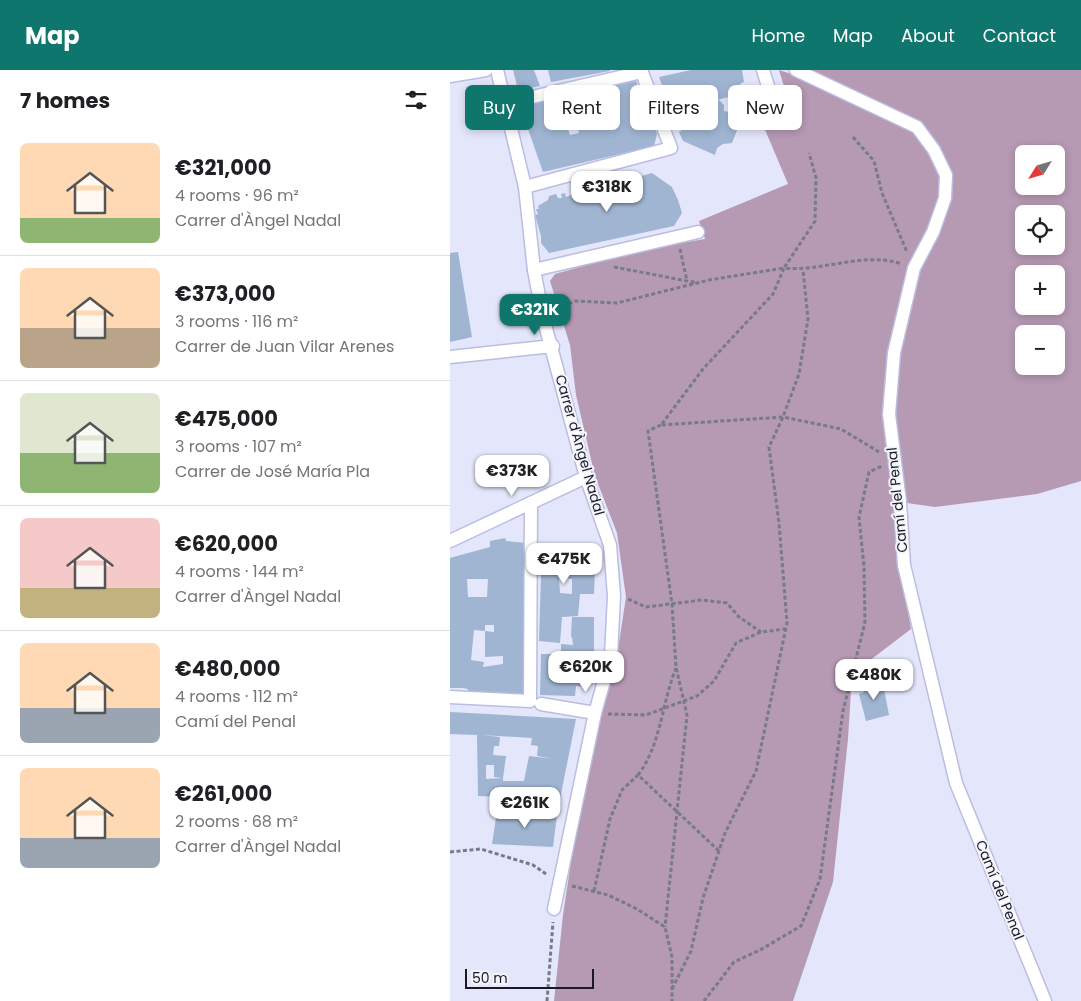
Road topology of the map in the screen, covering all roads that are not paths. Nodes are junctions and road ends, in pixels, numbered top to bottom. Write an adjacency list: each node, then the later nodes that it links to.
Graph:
1 (486, 70): 6 (street)
2 (498, 70): 7 (street, Carrer d'Àngel Nadal)
3 (763, 70): 8 (street)
4 (796, 70): 23 (street, Camí del Penal)
5 (642, 71): 9 (street); 11 (street)
6 (450, 76)
7 (502, 85)
8 (768, 85)
9 (534, 96)
10 (512, 130): 11 (street, Carrer d'Àngel Nadal)
11 (525, 187): 13 (street, Carrer d'Àngel Nadal)
12 (698, 232): 13 (street)
13 (534, 270): 14 (street, Carrer d'Àngel Nadal)
14 (553, 346): 15 (street); 16 (street, Carrer d'Àngel Nadal)
15 (450, 357)
16 (586, 477): 17 (street); 21 (street, Carrer d'Àngel Nadal)
17 (531, 503): 18 (street); 20 (street)
18 (450, 541)
19 (450, 698): 20 (street)
20 (535, 703): 21 (street)
21 (595, 713): 22 (street, Carrer d'Àngel Nadal)
22 (554, 909)
23 (1045, 1001)

